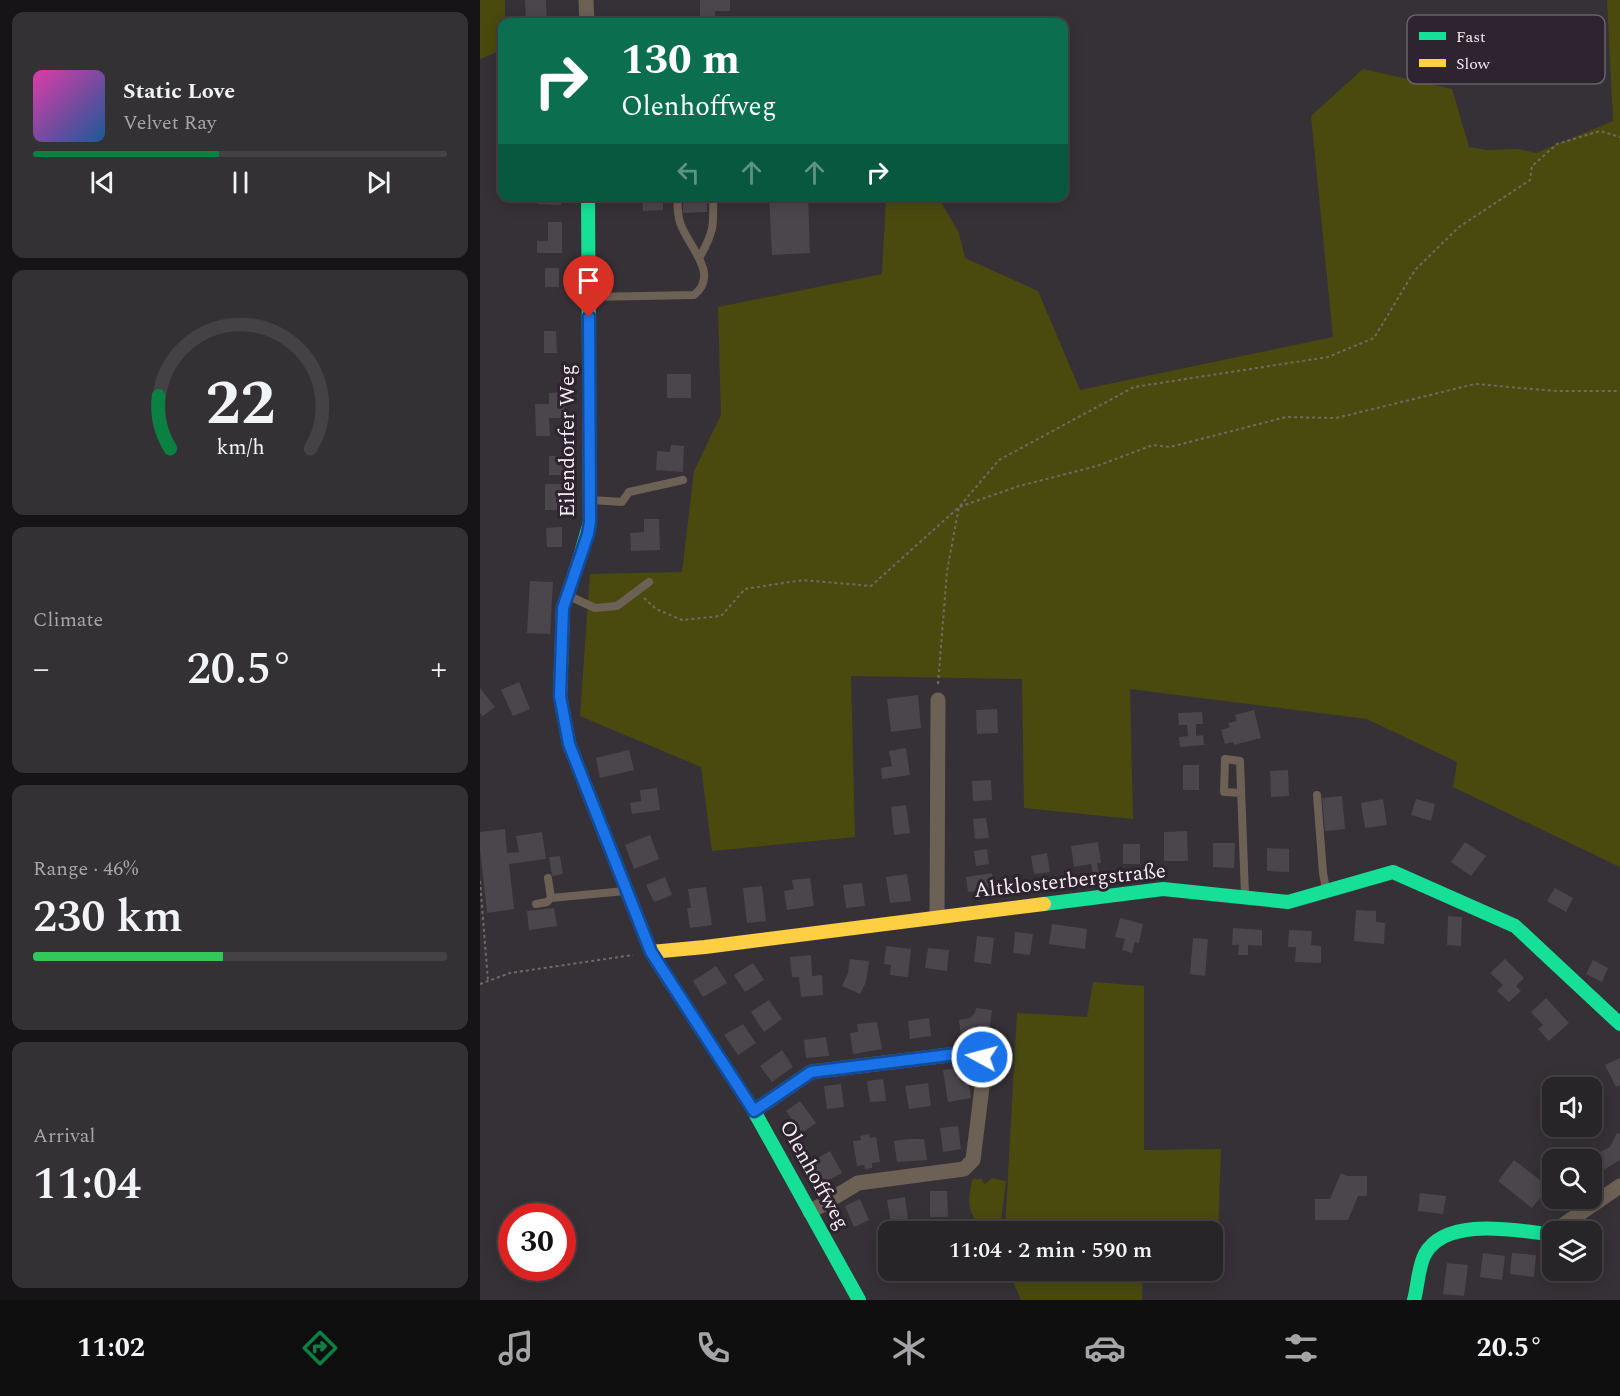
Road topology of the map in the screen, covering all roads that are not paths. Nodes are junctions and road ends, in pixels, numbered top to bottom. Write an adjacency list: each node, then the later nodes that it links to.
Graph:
1 (586, 0): 2 (street)
2 (587, 18)
3 (588, 201): 7 (street, Eilendorfer Weg)
4 (678, 201): 6 (lane)
5 (713, 201): 6 (lane)
6 (699, 258): 7 (lane)
7 (589, 297): 9 (street, Eilendorfer Weg)
8 (682, 480): 9 (lane)
9 (590, 500): 11 (street, Eilendorfer Weg)
10 (648, 582): 11 (lane)
11 (567, 595): 16 (street, Eilendorfer Weg)
12 (938, 692): 21 (street)
13 (1241, 793): 13 (lane); 18 (lane)
14 (1317, 795): 17 (lane)
15 (548, 878): 19 (lane)
16 (627, 891): 19 (lane); 22 (street, Eilendorfer Weg)
17 (1326, 891): 18 (street, Altklosterbergstraße); 23 (street, Altklosterbergstraße)
18 (1245, 897): 21 (street, Altklosterbergstraße)
19 (551, 898): 20 (lane)
20 (536, 904)
21 (937, 916): 22 (street, Altklosterbergstraße)
22 (651, 952): 24 (street, Olenhoffweg)
23 (1620, 1024)
24 (754, 1111): 26 (street, Olenhoffweg); 26 (street)
25 (1620, 1186): 27 (street)
26 (810, 1212): 29 (street, Olenhoffweg)
27 (1569, 1221)
28 (1542, 1233): 30 (street)
29 (859, 1300)
30 (1414, 1300)

